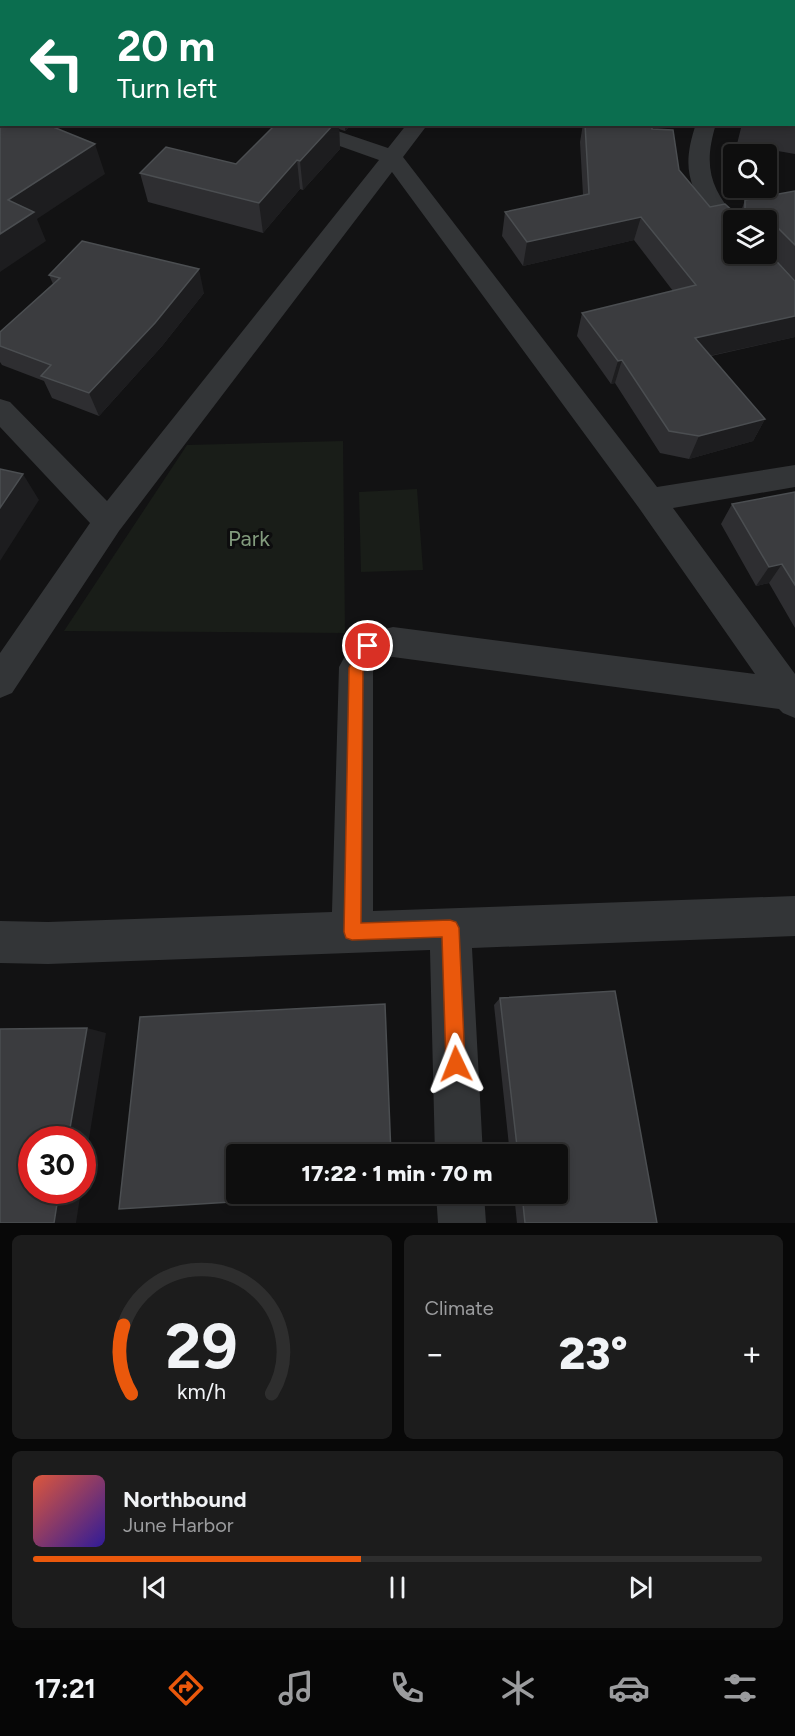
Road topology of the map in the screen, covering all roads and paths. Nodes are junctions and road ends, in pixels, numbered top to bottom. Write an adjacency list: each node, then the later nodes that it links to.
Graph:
1 (302, 126): 4 (street)
2 (416, 126): 4 (street)
3 (705, 126): 5 (street)
4 (392, 157): 8 (street); 9 (street)
5 (723, 217)
6 (0, 410): 9 (street)
7 (795, 476): 8 (street)
8 (650, 500): 11 (street)
9 (108, 522): 10 (street)
10 (0, 682)
11 (791, 698): 14 (street)
12 (795, 916): 13 (street)
13 (450, 928): 14 (street); 16 (street)
14 (352, 932): 15 (street)
15 (0, 942)
16 (459, 1144)
17 (461, 1204): 18 (street)
18 (462, 1223)

